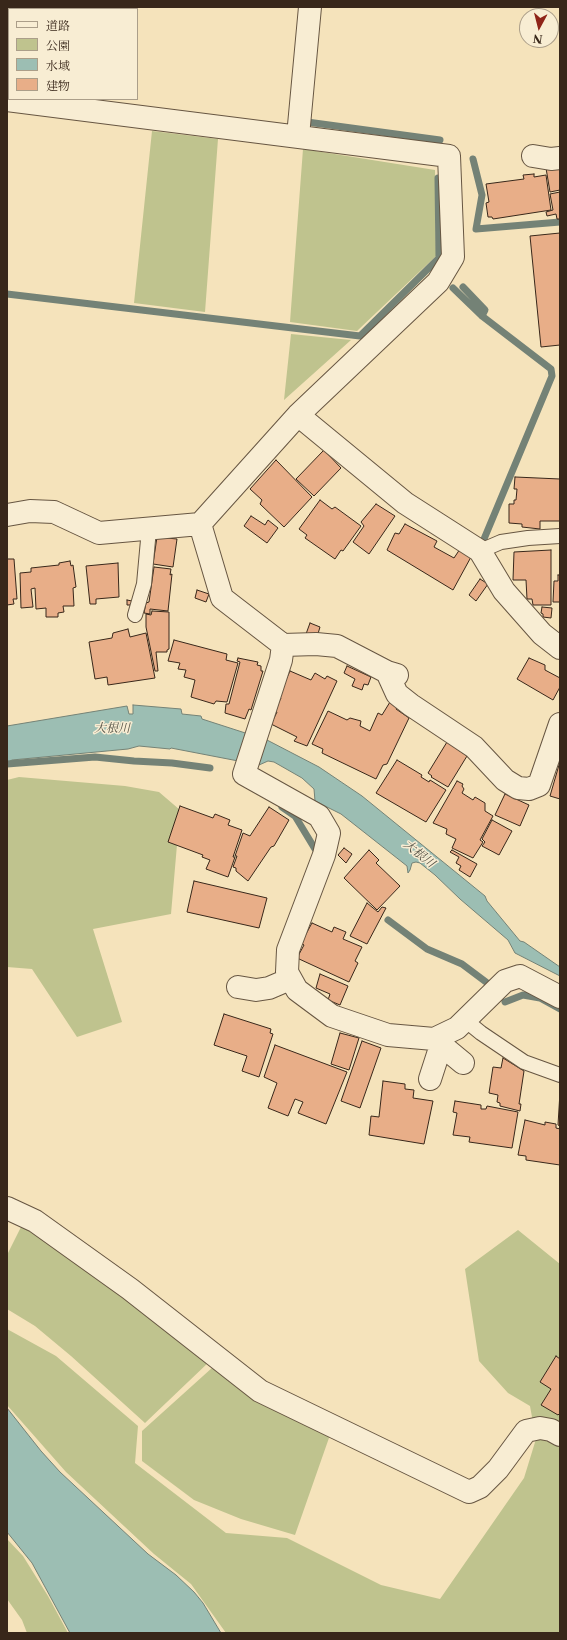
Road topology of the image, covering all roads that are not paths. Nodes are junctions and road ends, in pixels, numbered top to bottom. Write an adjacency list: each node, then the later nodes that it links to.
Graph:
1 (310, 7): 3 (street)
2 (7, 100): 3 (street)
3 (298, 136): 6 (street)
4 (533, 156): 5 (street)
5 (560, 158)
6 (298, 416): 8 (street); 11 (street)
7 (7, 515): 9 (street)
8 (200, 524): 9 (street); 13 (street)
9 (149, 529): 12 (lane)
10 (560, 536): 11 (lane)
11 (480, 551): 14 (street)
12 (136, 616)
13 (283, 645): 15 (street); 16 (street)
14 (560, 648)
15 (560, 724)
16 (290, 978): 17 (street); 20 (street)
17 (238, 987)
18 (560, 997): 19 (street)
19 (465, 1020): 20 (street); 22 (lane)
20 (437, 1042): 21 (street); 23 (street)
21 (463, 1063)
22 (560, 1074)
23 (430, 1079)
24 (7, 1208): 25 (street)
25 (560, 1435)

